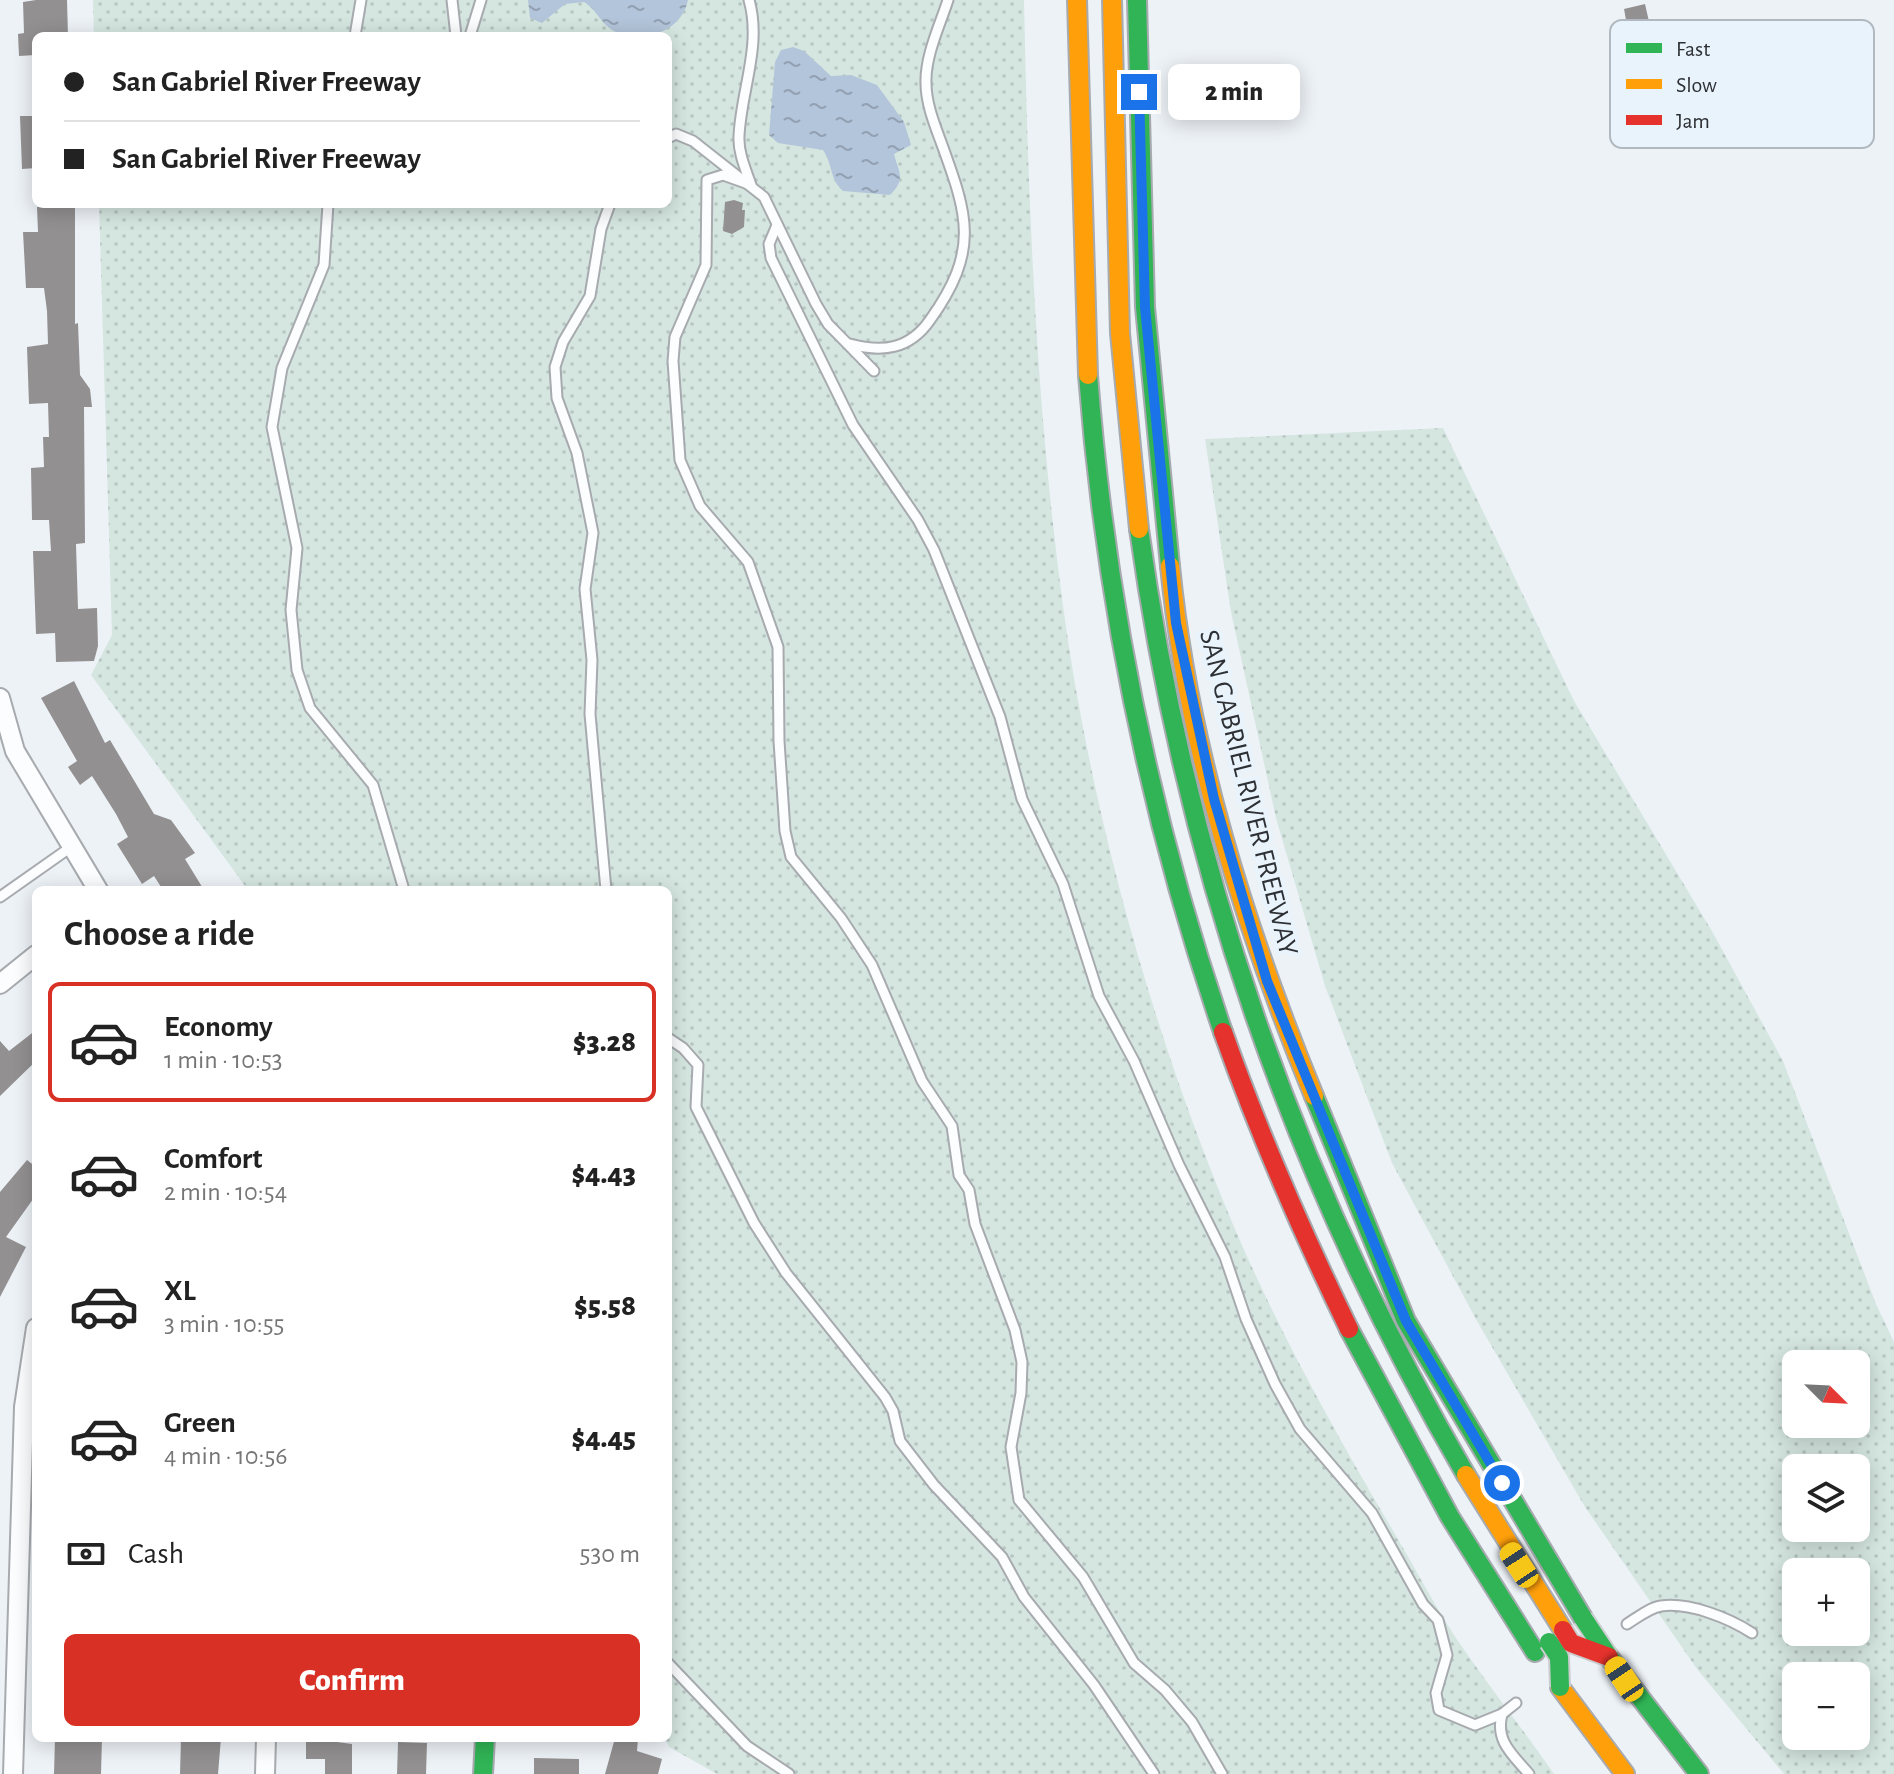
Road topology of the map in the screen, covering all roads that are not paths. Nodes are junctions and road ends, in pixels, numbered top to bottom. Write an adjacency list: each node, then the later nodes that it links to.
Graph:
1 (361, 0): 10 (lane)
2 (452, 0): 11 (lane)
3 (481, 0): 12 (lane)
4 (749, 0): 14 (lane)
5 (948, 0): 18 (lane)
6 (1077, 0): 32 (main road)
7 (1096, 0): 32 (main road)
8 (1112, 0): 32 (main road)
9 (1137, 0): 33 (main road, SAN GABRIEL RIVER FREEWAY, bridge)
10 (356, 32)
11 (456, 32)
12 (471, 32)
13 (672, 136): 14 (lane)
14 (751, 185): 17 (lane); 45 (lane)
15 (328, 208): 23 (lane)
16 (606, 208): 24 (lane)
17 (777, 225): 18 (lane); 37 (lane)
18 (850, 344): 19 (lane)
19 (874, 371)
20 (0, 698): 21 (street)
21 (71, 847): 22 (street); 25 (lane)
22 (95, 886)
23 (403, 886)
24 (606, 886)
25 (0, 897)
26 (32, 958): 27 (street)
27 (0, 984)
28 (672, 1041): 44 (lane)
29 (32, 1354): 36 (street)
30 (1627, 1624): 31 (lane)
31 (1752, 1633)
32 (1549, 1641): 33 (main road, bridge); 47 (main road)
33 (1609, 1657): 48 (main road, SAN GABRIEL RIVER FREEWAY)
34 (672, 1667): 43 (lane)
35 (1516, 1703): 37 (lane)
36 (8, 1704): 40 (street)
37 (1502, 1714): 46 (lane)
38 (266, 1742): 41 (street)
39 (485, 1742): 42 (main road)
40 (13, 1774)
41 (265, 1774)
42 (483, 1774)
43 (789, 1774)
44 (1154, 1774)
45 (1222, 1774)
46 (1529, 1774)
47 (1625, 1774)
48 (1699, 1774)

